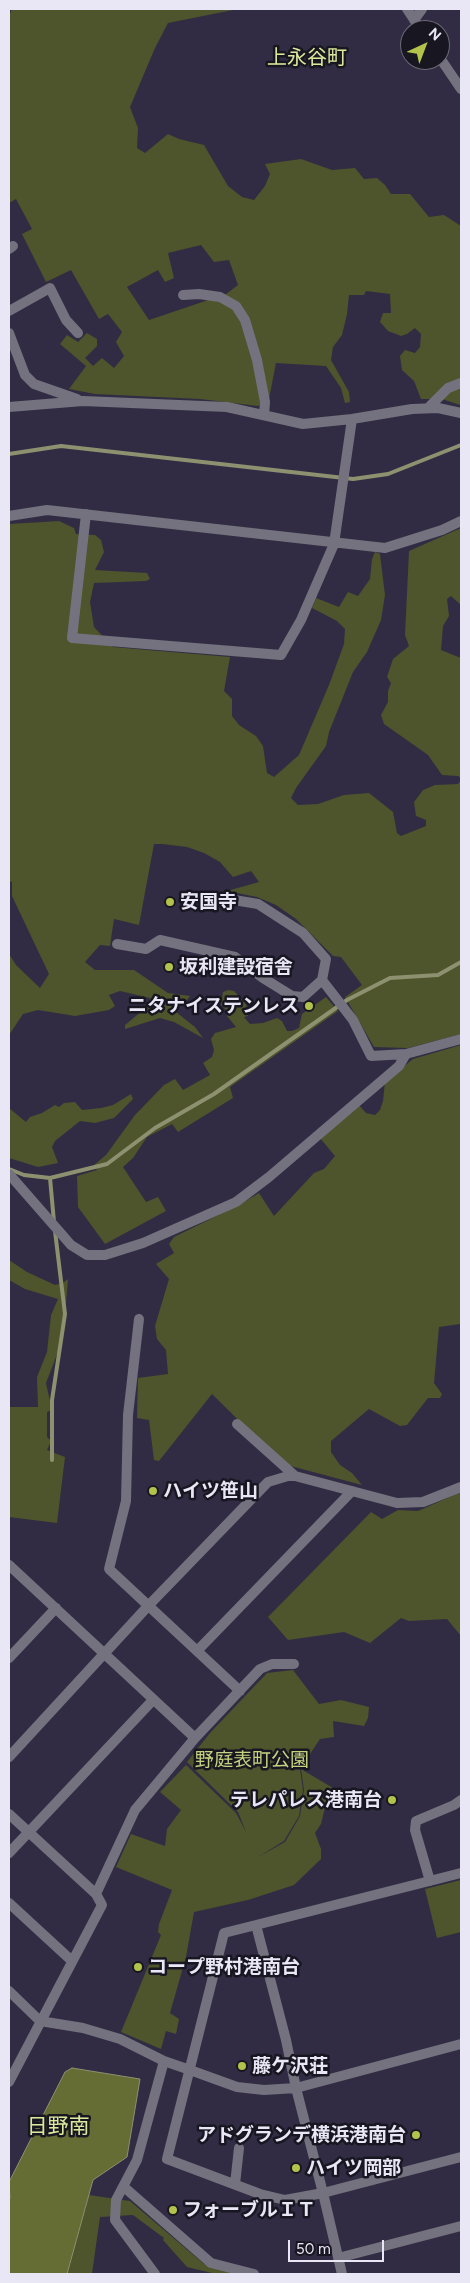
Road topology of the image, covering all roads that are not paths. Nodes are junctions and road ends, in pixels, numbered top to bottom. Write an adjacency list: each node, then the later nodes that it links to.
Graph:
1 (407, 9): 3 (street)
2 (422, 9): 3 (street)
3 (414, 20)
4 (448, 70): 5 (street)
5 (461, 89)
6 (183, 295): 15 (street)
7 (9, 311): 9 (street)
8 (9, 333): 11 (street)
9 (78, 333)
10 (461, 383): 13 (street)
11 (83, 401): 12 (street); 15 (street)
12 (9, 407)
13 (428, 408): 14 (street); 16 (street)
14 (461, 413)
15 (264, 415): 16 (street)
16 (352, 419): 20 (street)
17 (86, 514): 18 (street); 20 (street); 20 (street)
18 (9, 516)
19 (461, 521): 20 (street)
20 (334, 544)
21 (222, 898): 23 (street)
22 (117, 944): 23 (street)
23 (322, 980): 25 (street)
24 (461, 1039): 25 (street)
25 (406, 1054): 26 (street)
26 (9, 1174)
27 (139, 1319): 33 (street)
28 (237, 1424): 29 (street)
29 (295, 1476): 31 (street); 33 (street)
30 (461, 1487): 31 (street)
31 (352, 1491): 35 (street)
32 (9, 1565): 34 (street)
33 (149, 1605): 35 (street); 36 (street)
34 (56, 1608): 36 (street); 37 (street)
35 (198, 1650): 39 (street)
36 (105, 1653): 40 (street); 42 (street)
37 (9, 1658)
38 (294, 1664): 39 (street)
39 (240, 1691): 41 (street)
40 (153, 1700): 41 (street); 45 (street)
41 (195, 1738): 49 (street)
42 (9, 1757)
43 (461, 1800): 48 (street)
44 (9, 1814): 45 (street)
45 (28, 1832): 46 (street); 49 (street)
46 (9, 1853)
47 (461, 1873): 48 (street)
48 (430, 1881): 51 (street)
49 (96, 1894): 52 (street)
50 (9, 1903): 52 (street)
51 (256, 1925): 57 (street); 59 (street)
52 (72, 1961): 54 (street)
53 (9, 1991): 54 (street)
54 (40, 2021): 56 (street); 58 (street)
55 (461, 2044): 59 (street)
56 (164, 2061): 57 (street); 63 (street)
57 (190, 2070): 59 (street); 62 (street)
58 (9, 2082)
59 (296, 2088): 64 (street)
60 (239, 2148): 62 (street)
61 (461, 2157): 64 (street)
62 (235, 2184): 64 (street)
63 (124, 2186): 67 (street); 68 (street)
64 (323, 2193): 66 (street)
65 (461, 2226): 66 (street)
66 (338, 2258): 69 (street)
67 (155, 2274)
68 (254, 2274)
69 (342, 2274)

